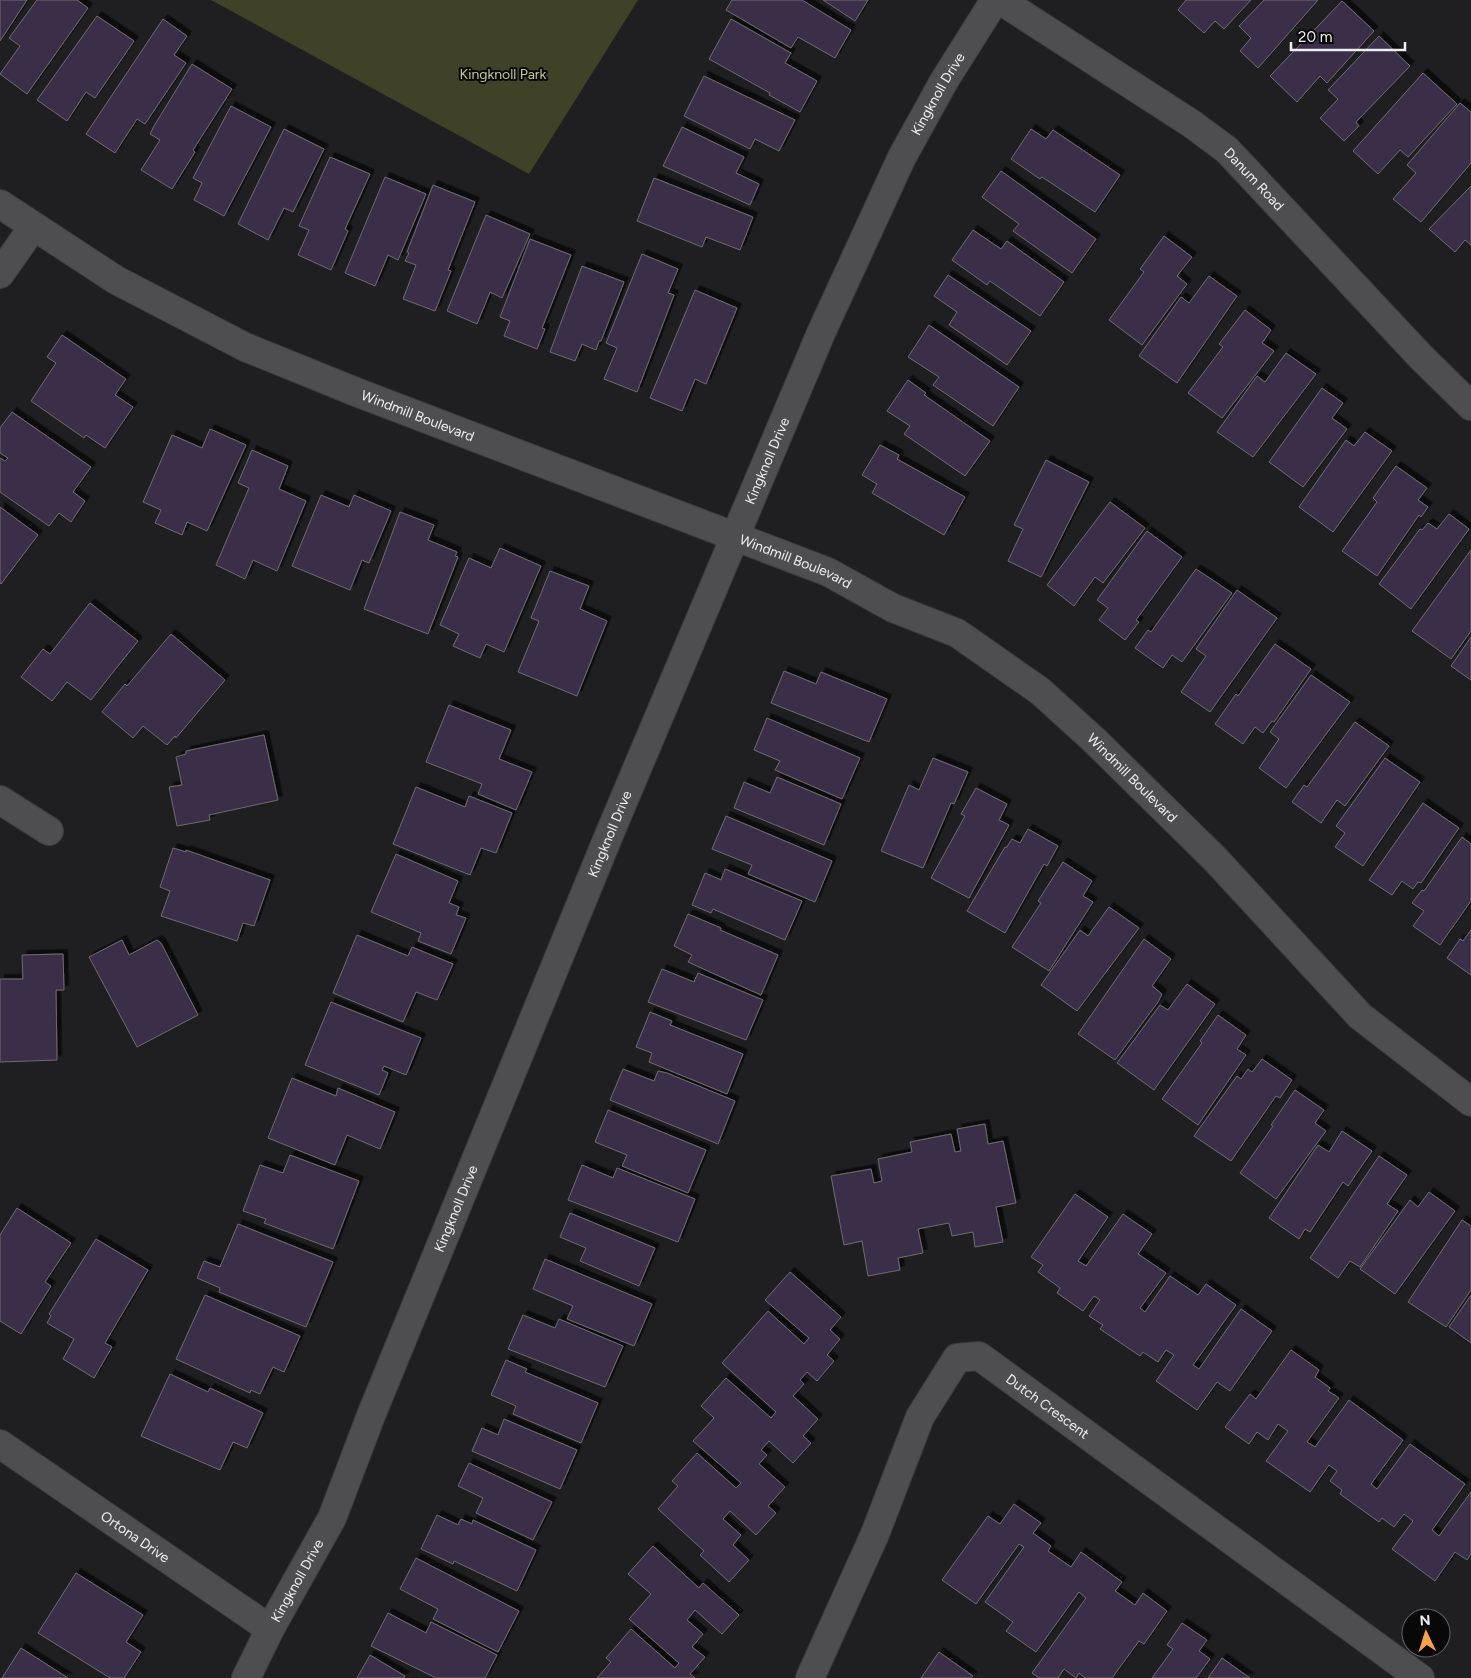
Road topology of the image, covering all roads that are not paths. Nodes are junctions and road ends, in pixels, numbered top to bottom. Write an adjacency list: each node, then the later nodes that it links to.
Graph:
1 (995, 0): 7 (street, Kingknoll Drive)
2 (1000, 0): 6 (street, Danum Road)
3 (0, 204): 4 (street, Windmill Boulevard)
4 (33, 227): 5 (street); 7 (street, Windmill Boulevard)
5 (0, 274)
6 (1471, 406)
7 (735, 537): 10 (street, Windmill Boulevard); 12 (street, Kingknoll Drive)
8 (0, 800): 9 (street)
9 (49, 831)
10 (1471, 1102)
11 (0, 1444): 12 (street, Ortona Drive)
12 (270, 1629): 13 (street, Kingknoll Drive)
13 (246, 1678)
14 (810, 1678): 15 (street, Dutch Crescent)
15 (1420, 1678)

